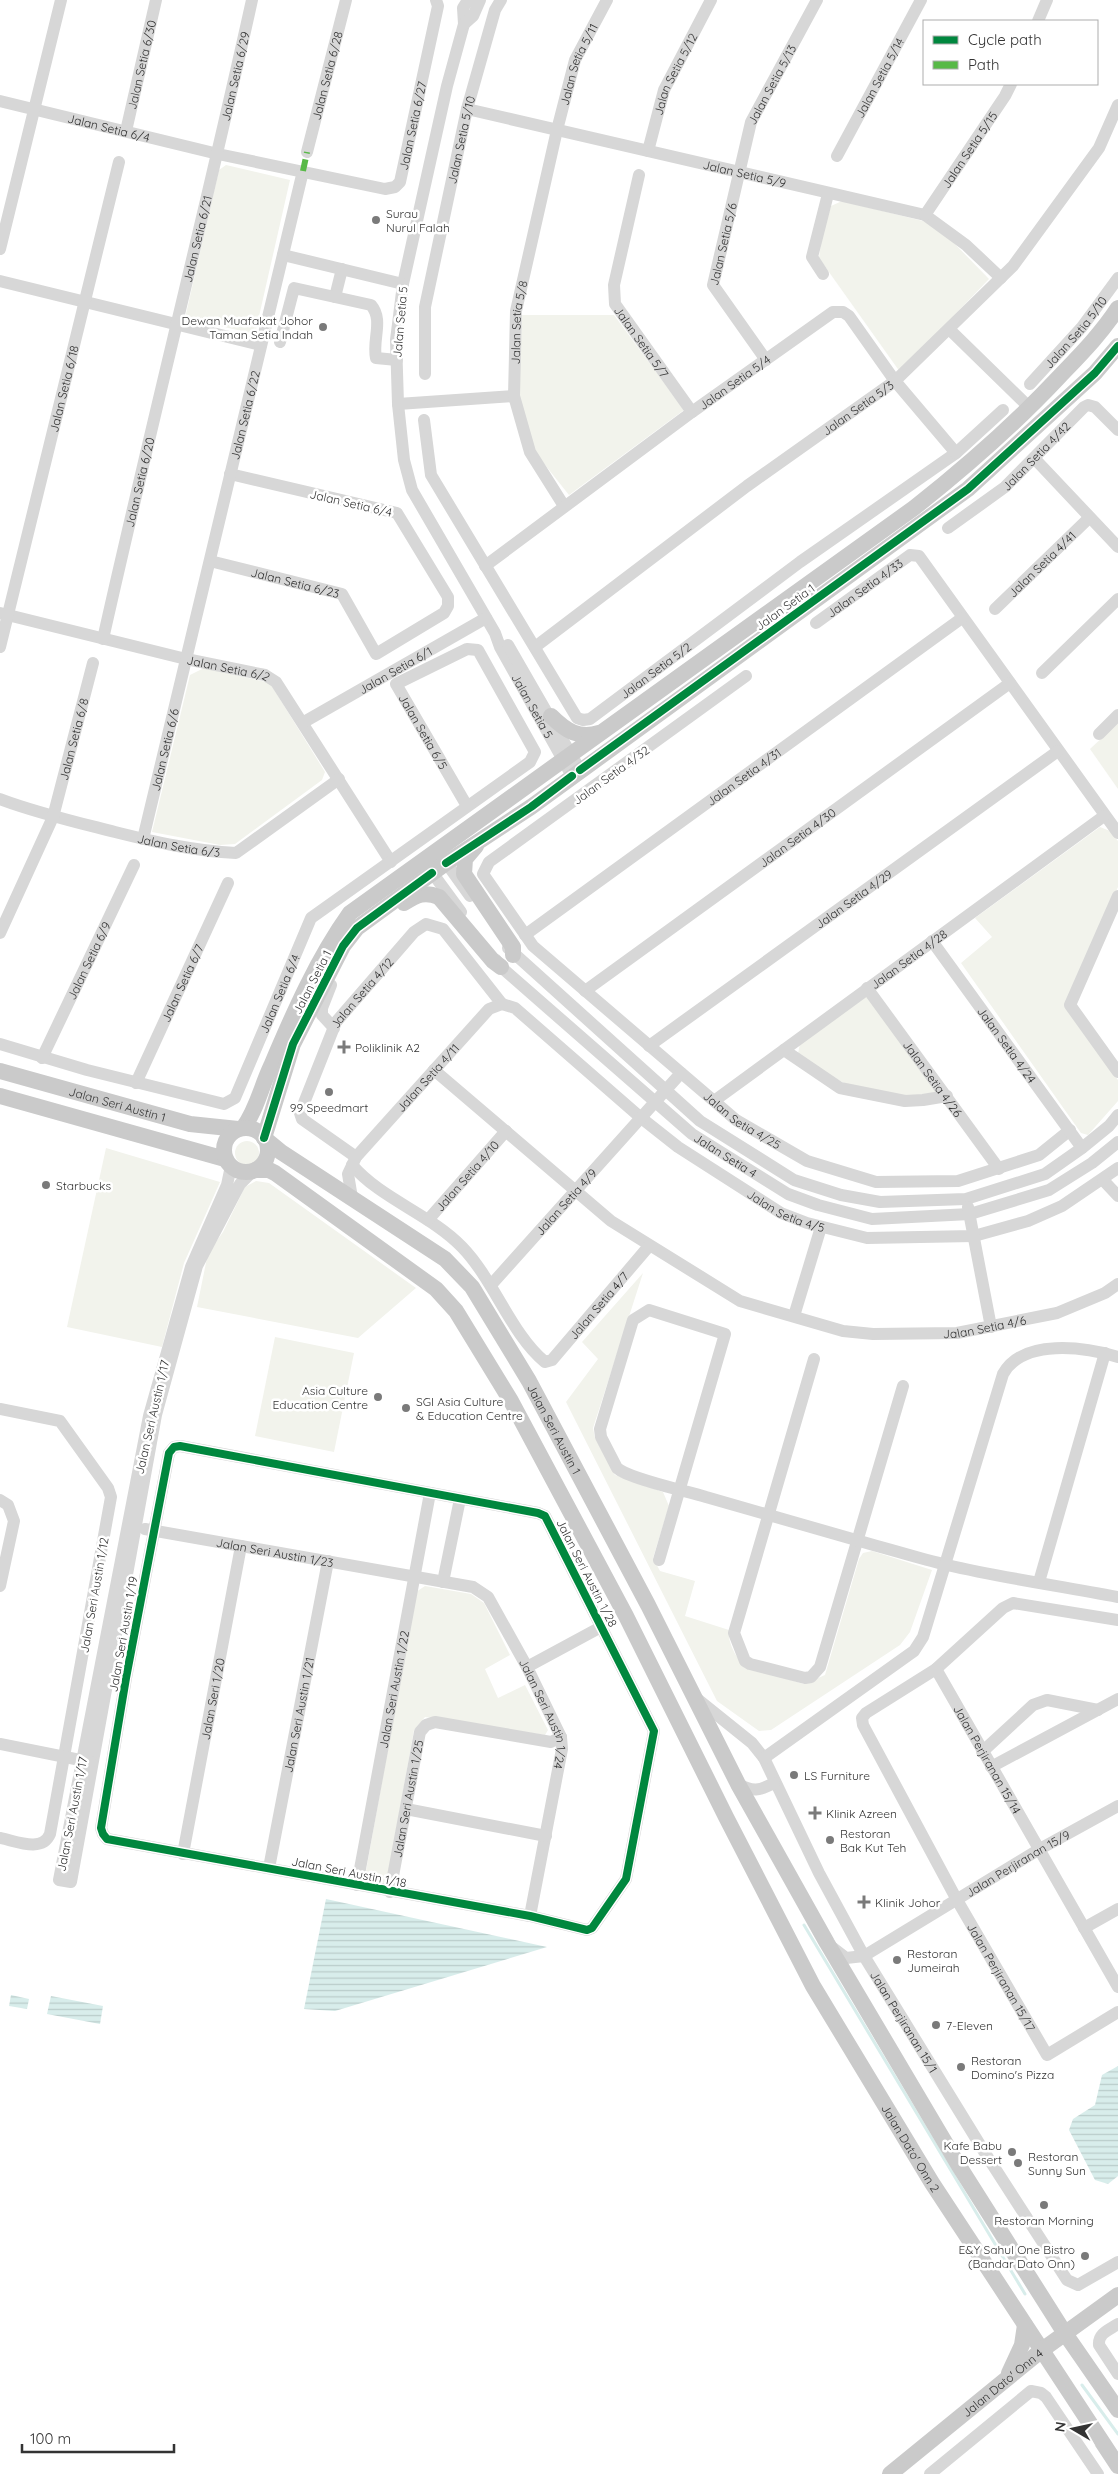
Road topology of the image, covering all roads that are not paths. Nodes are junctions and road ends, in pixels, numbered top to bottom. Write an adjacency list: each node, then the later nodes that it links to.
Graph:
1 (61, 0): 19 (street)
2 (156, 0): 22 (street, Jalan Setia 6/30)
3 (252, 0): 25 (street, Jalan Setia 6/29)
4 (346, 0): 24 (street, Jalan Setia 6/28)
5 (436, 0): 28 (street, Jalan Setia 6/27)
6 (468, 0): 15 (street, Jalan Setia 5)
7 (480, 0): 15 (street, Jalan Setia 5)
8 (501, 0): 20 (street, Jalan Setia 5/10)
9 (607, 0): 21 (street, Jalan Setia 5/11)
10 (711, 0): 23 (street, Jalan Setia 5/12)
11 (817, 0): 29 (street, Jalan Setia 5/13)
12 (921, 0): 26 (street, Jalan Setia 5/14)
13 (1047, 0): 14 (street)
14 (1038, 20)
15 (464, 24): 40 (street, Jalan Setia 5)
16 (1010, 85): 32 (street, Jalan Setia 5/15)
17 (0, 101): 19 (street, Jalan Setia 6/4)
18 (1118, 105): 37 (street, Jalan Setia 5/3)
19 (35, 109): 22 (street, Jalan Setia 6/4); 33 (street)
20 (467, 109): 21 (street, Jalan Setia 5/9); 51 (street, Jalan Setia 5/10)
21 (557, 130): 23 (street, Jalan Setia 5/9); 55 (street, Jalan Setia 5/8)
22 (126, 131): 25 (street, Jalan Setia 6/4)
23 (648, 151): 29 (street, Jalan Setia 5/9)
24 (308, 152)
25 (218, 154): 28 (street, Jalan Setia 6/4); 44 (street, Jalan Setia 6/21)
26 (836, 156)
27 (119, 162): 42 (street, Jalan Setia 6/18)
28 (303, 171): 34 (street, Jalan Setia 6/22)
29 (738, 172): 31 (street, Jalan Setia 5/9); 50 (street, Jalan Setia 5/6)
30 (639, 175): 59 (street, Jalan Setia 5/7)
31 (828, 194): 32 (street, Jalan Setia 5/9); 36 (street)
32 (925, 215): 37 (street, Jalan Setia 5/9)
33 (0, 249)
34 (283, 255): 35 (street); 47 (street, Jalan Setia 6/22)
35 (342, 269): 40 (street); 41 (street)
36 (823, 274)
37 (1001, 278): 45 (street, Jalan Setia 5/3)
38 (1118, 278): 53 (street, Jalan Setia 5/10)
39 (0, 282): 42 (street)
40 (403, 284): 49 (street, Jalan Setia 5)
41 (335, 297): 46 (street); 49 (street)
42 (86, 302): 44 (street); 74 (street, Jalan Setia 6/18)
43 (1118, 308): 57 (main road, Jalan Setia 1)
44 (177, 325): 47 (street); 79 (street, Jalan Setia 6/20)
45 (950, 330): 52 (street, Jalan Setia 5/3); 57 (street)
46 (280, 342)
47 (261, 345): 65 (street, Jalan Setia 6/22)
48 (1118, 346): 54 (main road, Jalan Setia 1)
49 (397, 360): 56 (street, Jalan Setia 5)
50 (766, 360): 52 (street, Jalan Setia 5/4); 59 (street, Jalan Setia 5/4)
51 (425, 374)
52 (895, 381): 63 (street, Jalan Setia 5/4); 81 (street, Jalan Setia 5/3)
53 (1030, 384)
54 (1071, 395): 57 (main road); 62 (main road, Jalan Setia 1)
55 (514, 396): 56 (street); 66 (street, Jalan Setia 5/8)
56 (398, 404): 75 (street, Jalan Setia 5)
57 (1030, 408): 62 (main road); 91 (main road, Jalan Setia 1)
58 (1002, 410): 63 (street, Jalan Setia 5/2)
59 (692, 412): 66 (street, Jalan Setia 5/4)
60 (424, 420): 71 (street, Jalan Setia 5/2)
61 (1118, 430): 64 (street, Jalan Setia 4/42)
62 (1018, 446): 96 (main road, Jalan Setia 1)
63 (956, 453): 81 (street, Jalan Setia 5/2)
64 (1034, 458): 67 (street); 68 (street, Jalan Setia 4/42)
65 (230, 474): 70 (street, Jalan Setia 6/22); 82 (street, Jalan Setia 6/4)
66 (564, 506): 71 (street, Jalan Setia 5/4)
67 (1089, 518): 69 (street); 73 (street, Jalan Setia 4/41)
68 (948, 528)
69 (1118, 547)
70 (210, 560): 82 (street, Jalan Setia 6/23); 83 (street, Jalan Setia 6/22)
71 (485, 566): 81 (street, Jalan Setia 5/2)
72 (1118, 599): 85 (street)
73 (994, 608)
74 (4, 614): 79 (street, Jalan Setia 6/2); 80 (street, Jalan Setia 6/18)
75 (486, 618): 78 (street, Jalan Setia 5); 90 (street, Jalan Setia 6/1)
76 (962, 618): 77 (street, Jalan Setia 4/33); 87 (street); 114 (street, Jalan Setia 4/31)
77 (816, 623)
78 (495, 633): 89 (street, Jalan Setia 5); 95 (street, Jalan Setia 5)
79 (103, 639): 83 (street, Jalan Setia 6/2)
80 (0, 647)
81 (535, 647)
82 (376, 654)
83 (186, 659): 90 (street, Jalan Setia 6/2); 104 (street, Jalan Setia 6/6)
84 (93, 663): 102 (street, Jalan Setia 6/8)
85 (1042, 673)
86 (746, 676): 109 (street, Jalan Setia 4/32)
87 (1010, 683): 93 (street); 120 (street, Jalan Setia 4/30)
88 (1118, 715): 92 (street)
89 (551, 716): 91 (main road); 95 (street, Jalan Setia 5)
90 (304, 722): 97 (street, Jalan Setia 6/2)
91 (604, 732): 95 (main road, Jalan Setia 1)
92 (1099, 734)
93 (1058, 751): 101 (street); 124 (street, Jalan Setia 4/29)
94 (533, 756): 99 (street, Jalan Setia 6/4); 99 (street, Jalan Setia 6/5)
95 (566, 758): 96 (street, Jalan Setia 5); 105 (main road, Jalan Setia 1)
96 (576, 773): 100 (main road, Jalan Setia 1)
97 (339, 779): 104 (street, Jalan Setia 6/3); 106 (street, Jalan Setia 6/2)
98 (0, 798): 102 (street, Jalan Setia 6/3)
99 (467, 806): 106 (street, Jalan Setia 6/4)
100 (531, 807): 105 (main road, Jalan Setia 1); 116 (main road)
101 (1104, 816): 103 (street); 115 (street, Jalan Setia 4/28)
102 (53, 817): 104 (street, Jalan Setia 6/3); 113 (street, Jalan Setia 6/8)
103 (1118, 833)
104 (142, 839)
105 (442, 857): 108 (main road, Jalan Setia 1); 116 (street, Jalan Setia 4)
106 (391, 862): 131 (street, Jalan Setia 6/4)
107 (134, 865): 126 (street, Jalan Setia 6/9)
108 (428, 867): 112 (main road, Jalan Setia 1); 118 (street, Jalan Setia 4); 139 (main road, Jalan Setia 1)
109 (485, 878): 114 (street, Jalan Setia 4/25)
110 (228, 883): 131 (street, Jalan Setia 6/7)
111 (1118, 896): 129 (street)
112 (357, 928): 117 (main road, Jalan Setia 1); 118 (main road)
113 (0, 933)
114 (525, 935): 120 (street, Jalan Setia 4/25)
115 (932, 941): 119 (street, Jalan Setia 4/28); 140 (street, Jalan Setia 4/24)
116 (513, 955): 132 (street, Jalan Setia 4)
117 (337, 956): 122 (street); 142 (main road, Jalan Setia 1)
118 (501, 967): 135 (street, Jalan Setia 4)
119 (868, 988): 125 (street, Jalan Setia 4/28); 134 (street, Jalan Setia 4/26)
120 (585, 992): 124 (street, Jalan Setia 4/25)
121 (502, 1004): 122 (street, Jalan Setia 4/12); 127 (street, Jalan Setia 4/11); 138 (street, Jalan Setia 4/5)
122 (334, 1028): 146 (street, Jalan Setia 4/12)
123 (0, 1044): 126 (street, Jalan Setia 6/4)
124 (649, 1046): 130 (street, Jalan Setia 4/25)
125 (784, 1050): 134 (street); 136 (street, Jalan Setia 4/28)
126 (42, 1058): 131 (street, Jalan Setia 6/4)
127 (434, 1070): 141 (street, Jalan Setia 4/6); 146 (street, Jalan Setia 4/11)
128 (0, 1071): 139 (main road, Jalan Seri Austin 1)
129 (1118, 1072)
130 (681, 1073): 132 (street, Jalan Setia 4/9); 136 (street, Jalan Setia 4/25)
131 (136, 1083)
132 (664, 1090): 135 (street, Jalan Setia 4/9); 154 (street, Jalan Setia 4)
133 (0, 1096): 145 (main road, Jalan Seri Austin 1)
134 (947, 1096): 148 (street, Jalan Setia 4/26)
135 (654, 1101): 138 (street, Jalan Setia 4/9); 155 (street, Jalan Setia 4)
136 (714, 1101): 148 (street, Jalan Setia 4/25)
137 (1118, 1115): 144 (street, Jalan Setia 4)
138 (640, 1117): 151 (street, Jalan Setia 4/9); 157 (street, Jalan Setia 4/5)
139 (240, 1129): 142 (main road); 145 (main road)
140 (1070, 1130): 144 (street, Jalan Setia 4/24); 148 (street, Jalan Setia 4/25)
141 (506, 1131): 151 (street, Jalan Setia 4/6); 156 (street, Jalan Setia 4/10)
142 (264, 1138): 149 (main road); 153 (main road, Jalan Seri Austin 1)
143 (1118, 1142): 155 (street, Jalan Setia 4)
144 (1082, 1148): 154 (street, Jalan Setia 4)
145 (228, 1162): 149 (main road); 175 (street, Jalan Seri Austin 1/17)
146 (352, 1165): 153 (street); 156 (street)
147 (1118, 1168): 150 (street, Jalan Setia 4/5)
148 (999, 1169)
149 (254, 1171): 175 (street, Jalan Seri Austin 1/17); 205 (main road, Jalan Seri Austin 1)
150 (1103, 1180): 152 (street); 158 (street, Jalan Setia 4/5)
151 (575, 1190): 159 (street, Jalan Setia 4/6); 161 (street, Jalan Setia 4/9)
152 (1118, 1196)
153 (352, 1198): 190 (main road, Jalan Seri Austin 1)
154 (966, 1199): 155 (street)
155 (970, 1214): 158 (street)
156 (428, 1220): 161 (street)
157 (821, 1227): 158 (street, Jalan Setia 4/5); 162 (street)
158 (974, 1236): 163 (street)
159 (649, 1246): 161 (street, Jalan Setia 4/7); 162 (street, Jalan Setia 4/6)
160 (1118, 1284): 163 (street, Jalan Setia 4/6)
161 (491, 1285)
162 (794, 1316): 163 (street, Jalan Setia 4/6)
163 (991, 1327)
164 (1112, 1355): 180 (street); 183 (street)
165 (814, 1359): 173 (street)
166 (903, 1386): 176 (street)
167 (0, 1409): 196 (street, Jalan Seri Austin 1/12)
168 (180, 1446): 170 (street, Jalan Seri Austin 1/28); 174 (street, Jalan Seri Austin 1/19)
169 (679, 1489): 169 (street); 173 (street); 178 (street)
170 (430, 1493): 171 (street, Jalan Seri Austin 1/28); 181 (street, Jalan Seri Austin 1/22)
171 (460, 1499): 182 (street); 187 (street, Jalan Seri Austin 1/28)
172 (0, 1500): 184 (street)
173 (768, 1515): 176 (street); 176 (street)
174 (155, 1524): 175 (street, Jalan Seri Austin 1/23); 177 (street, Jalan Seri Austin 1/23); 206 (street, Jalan Seri Austin 1/19)
175 (132, 1526): 198 (street, Jalan Seri Austin 1/17)
176 (859, 1540): 180 (street)
177 (241, 1546): 179 (street, Jalan Seri Austin 1/23); 210 (street, Jalan Seri 1/20)
178 (659, 1560)
179 (328, 1561): 181 (street, Jalan Seri Austin 1/23); 211 (street, Jalan Seri Austin 1/21)
180 (946, 1565): 183 (street); 197 (street)
181 (414, 1576): 182 (street, Jalan Seri Austin 1/24); 212 (street, Jalan Seri Austin 1/22)
182 (443, 1582): 188 (street, Jalan Seri Austin 1/24)
183 (1039, 1582): 185 (street)
184 (0, 1586)
185 (1118, 1597)
186 (1118, 1620): 189 (street)
187 (601, 1627): 188 (street); 217 (street, Jalan Seri Austin 1/28)
188 (527, 1667): 193 (street, Jalan Seri Austin 1/24)
189 (936, 1669): 195 (street, Jalan Perjiranan 15/14); 214 (street, Jalan Perjiranan 15/17)
190 (694, 1697): 197 (street, Jalan Perjiranan 15/1); 201 (main road, Jalan Seri Austin 1)
191 (1118, 1699): 192 (street)
192 (1098, 1710): 195 (street); 199 (street)
193 (561, 1737): 204 (street, Jalan Seri Austin 1/25); 207 (street, Jalan Seri Austin 1/24)
194 (0, 1744): 196 (street)
195 (982, 1752): 199 (street, Jalan Perjiranan 15/14)
196 (64, 1757): 198 (street); 208 (street, Jalan Seri Austin 1/12)
197 (764, 1758): 200 (street, Jalan Perjiranan 15/1)
198 (87, 1762): 198 (street, Jalan Seri Austin 1/17)
199 (991, 1767): 209 (street, Jalan Perjiranan 15/14)
200 (774, 1783): 201 (street); 220 (street, Jalan Perjiranan 15/1)
201 (738, 1784): 202 (main road, Jalan Seri Austin 1)
202 (748, 1802): 205 (main road); 219 (main road)
203 (1118, 1806): 209 (street, Jalan Perjiranan 15/9)
204 (406, 1809): 207 (street); 213 (street, Jalan Seri Austin 1/25)
205 (726, 1817): 227 (main road, Jalan Dato' Onn 2)
206 (103, 1834): 210 (street, Jalan Seri Austin 1/18)
207 (546, 1836): 216 (street, Jalan Seri Austin 1/24)
208 (0, 1838)
209 (1038, 1850): 214 (street, Jalan Perjiranan 15/9); 218 (street, Jalan Perjiranan 15/14)
210 (183, 1854): 211 (street, Jalan Seri Austin 1/18)
211 (269, 1868): 212 (street, Jalan Seri Austin 1/18)
212 (357, 1885): 213 (street, Jalan Seri Austin 1/18)
213 (390, 1892): 216 (street, Jalan Seri Austin 1/18)
214 (957, 1900): 220 (street, Jalan Perjiranan 15/9); 223 (street, Jalan Perjiranan 15/17)
215 (1118, 1909): 218 (street)
216 (530, 1916): 217 (street, Jalan Seri Austin 1/18)
217 (592, 1928)
218 (1084, 1928): 221 (street, Jalan Perjiranan 15/14)
219 (827, 1943): 220 (street); 222 (main road)
220 (864, 1956): 222 (street); 224 (street, Jalan Perjiranan 15/1)
221 (1118, 1987)
222 (855, 1991): 228 (main road)
223 (1118, 2012)
224 (1118, 2262)
225 (1118, 2295): 228 (main road, Jalan Dato' Onn 4)
226 (1118, 2324): 230 (street)
227 (1025, 2325): 229 (main road, Jalan Dato' Onn 2); 232 (main road)
228 (1064, 2332): 229 (main road, Jalan Dato' Onn 4); 233 (main road)
229 (1042, 2350): 231 (main road, Jalan Dato' Onn 2); 232 (main road, Jalan Dato' Onn 4)
230 (1118, 2374)
231 (1056, 2375): 232 (main road); 234 (main road, Jalan Dato' Onn 2)
232 (1005, 2379): 235 (main road, Jalan Dato' Onn 4)
233 (1118, 2410)
234 (1118, 2466)
235 (890, 2474)
236 (930, 2474): 237 (street)
237 (1098, 2474)

